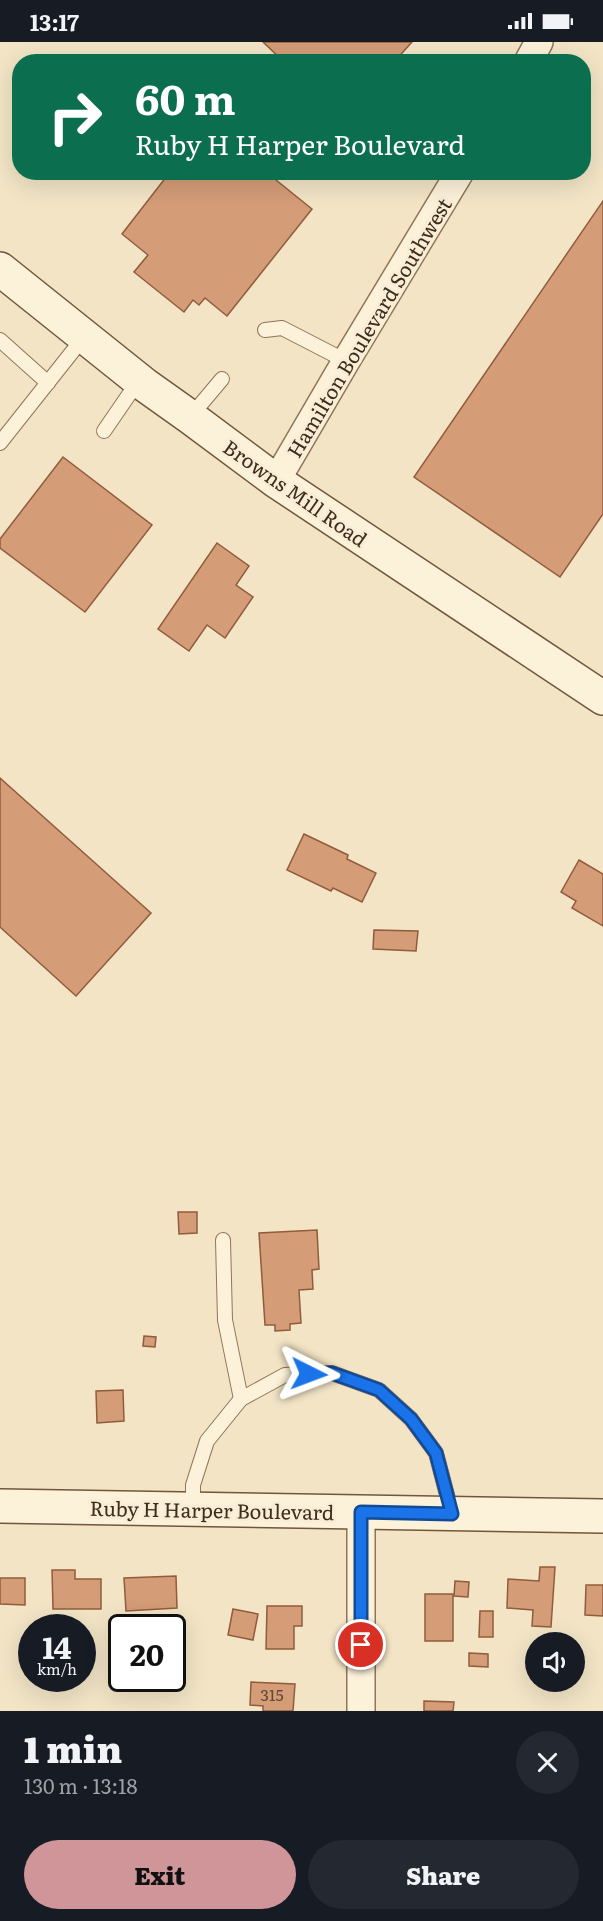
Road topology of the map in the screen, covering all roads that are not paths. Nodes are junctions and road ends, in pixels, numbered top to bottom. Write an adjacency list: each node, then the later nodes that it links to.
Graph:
1 (455, 180): 6 (street, Hamilton Boulevard Southwest)
2 (0, 269): 4 (street, Browns Mill Road)
3 (265, 330): 6 (lane)
4 (84, 337): 8 (street, Browns Mill Road); 9 (lane)
5 (0, 340): 9 (lane)
6 (346, 361): 13 (street, Hamilton Boulevard Southwest)
7 (222, 379): 10 (lane)
8 (139, 380): 10 (street, Browns Mill Road); 11 (lane)
9 (48, 383): 12 (lane)
10 (190, 417): 13 (street, Browns Mill Road)
11 (104, 431)
12 (0, 442)
13 (276, 481): 14 (street, Browns Mill Road)
14 (601, 693)
15 (223, 1240): 16 (lane)
16 (241, 1398): 18 (lane); 20 (lane)
17 (0, 1506): 18 (street, Ruby H Harper Boulevard)
18 (193, 1509): 19 (street, Ruby H Harper Boulevard)
19 (361, 1512): 20 (street, Ruby H Harper Boulevard); 22 (street)
20 (452, 1514): 21 (street, Ruby H Harper Boulevard)
21 (603, 1516)
22 (361, 1711)

